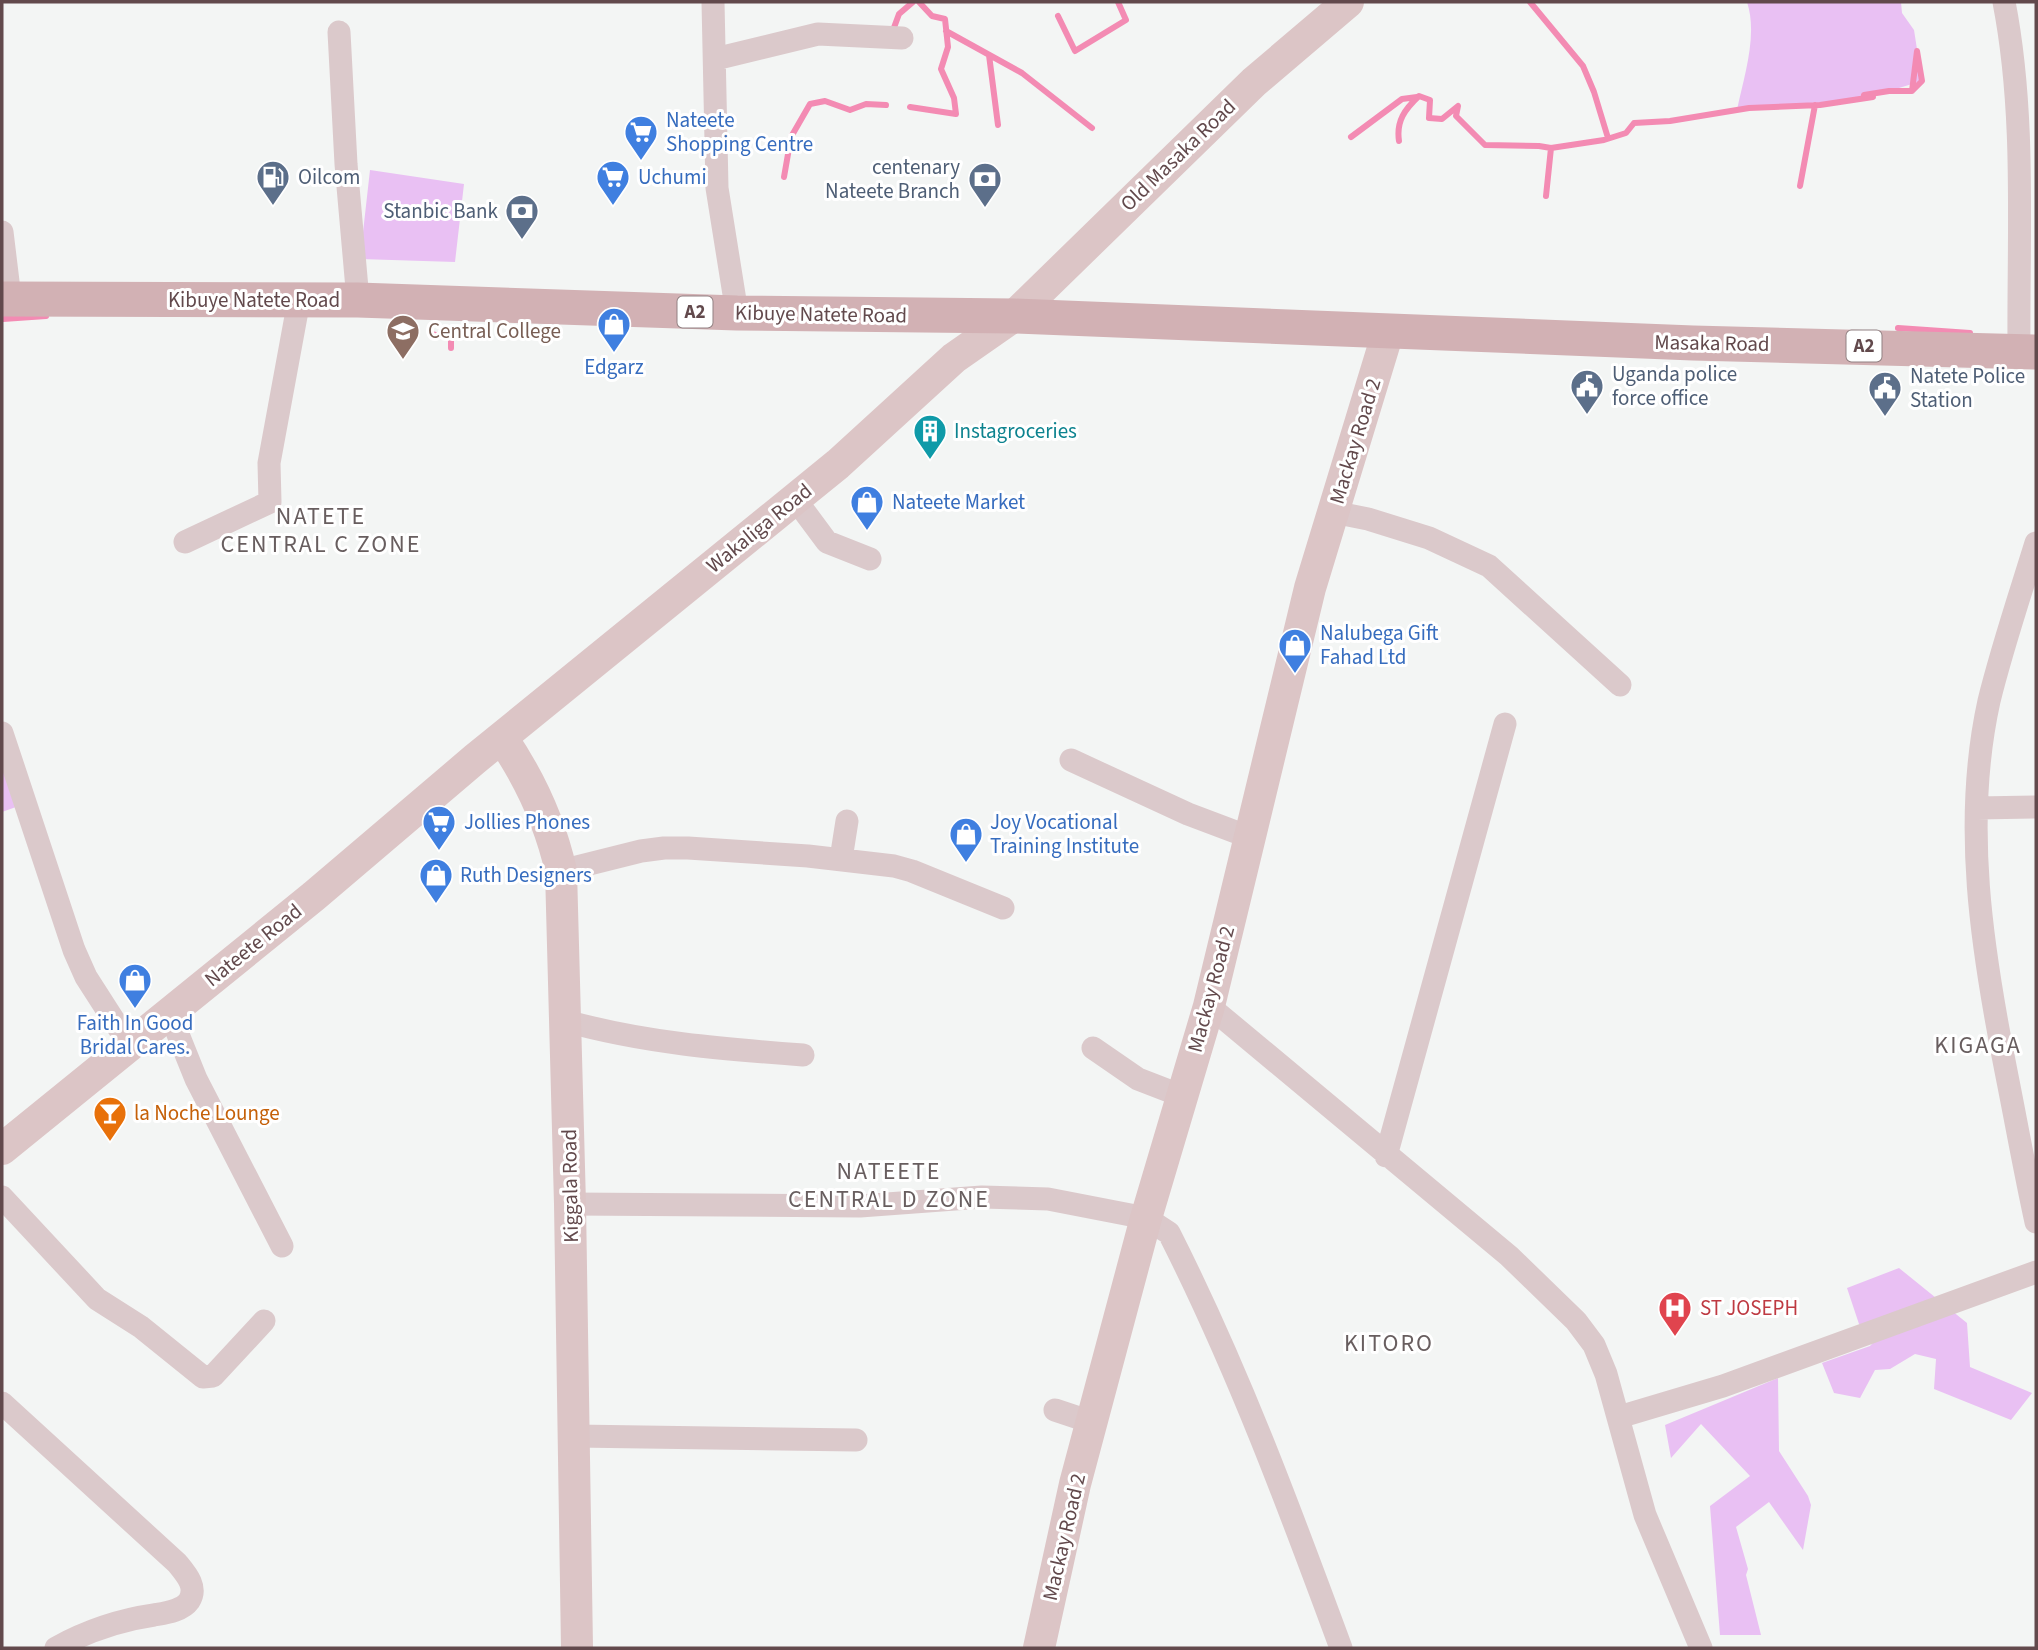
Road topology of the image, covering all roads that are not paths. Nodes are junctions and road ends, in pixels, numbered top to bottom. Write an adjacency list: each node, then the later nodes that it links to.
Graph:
1 (713, 2): 6 (street)
2 (1348, 2): 12 (street, Old Masaka Road)
3 (2004, 2): 14 (street)
4 (339, 32): 10 (street)
5 (902, 38): 6 (street)
6 (715, 59): 11 (street)
7 (2, 232): 8 (street)
8 (6, 298): 9 (main road, Kibuye Natete Road / A2)
9 (299, 300): 10 (main road, Kibuye Natete Road / A2); 17 (street)
10 (358, 300): 11 (main road, Kibuye Natete Road / A2)
11 (737, 313): 12 (main road, Kibuye Natete Road / A2)
12 (1014, 316): 13 (main road, Kibuye Natete Road / A2); 15 (street, Wakaliga Road)
13 (1388, 332): 14 (main road, Masaka Road / A2); 16 (street, Mackay Road 2)
14 (2028, 351)
15 (795, 499): 19 (street); 23 (street, Wakaliga Road)
16 (1334, 512): 20 (street); 28 (street, Mackay Road 2)
17 (185, 542)
18 (2036, 543): 25 (street)
19 (870, 559)
20 (1620, 685)
21 (1505, 724): 40 (street)
22 (2, 733): 35 (street)
23 (502, 737): 30 (street, Kiggala Road); 33 (street, Nateete Road)
24 (1071, 760): 28 (street)
25 (1977, 807): 26 (street); 41 (street)
26 (2036, 807)
27 (847, 821): 29 (street)
28 (1249, 836): 32 (street, Mackay Road 2)
29 (841, 859): 30 (street); 31 (street)
30 (561, 871): 34 (street, Kiggala Road)
31 (1003, 908)
32 (1209, 1006): 38 (street, Mackay Road 2); 40 (street)
33 (169, 1012): 35 (street, Nateete Road); 46 (street)
34 (566, 1021): 37 (street); 43 (street, Kiggala Road)
35 (129, 1044): 39 (street, Nateete Road)
36 (1093, 1048): 38 (street)
37 (803, 1055)
38 (1182, 1097): 44 (street, Mackay Road 2)
39 (2, 1149)
40 (1386, 1156): 51 (street)
41 (2032, 1183): 45 (street)
42 (2, 1197): 48 (street)
43 (570, 1204): 44 (street); 53 (street, Kiggala Road)
44 (1146, 1218): 52 (street, Mackay Road 2); 58 (street)
45 (2036, 1222)
46 (282, 1246)
47 (2036, 1272): 51 (street)
48 (264, 1321)
49 (2, 1403): 55 (street)
50 (1055, 1410): 52 (street)
51 (1619, 1417): 59 (street)
52 (1091, 1422): 57 (street, Mackay Road 2)
53 (575, 1436): 54 (street); 56 (street, Kiggala Road)
54 (856, 1440)
55 (60, 1647)
56 (578, 1648)
57 (1039, 1648)
58 (1341, 1648)
59 (1701, 1648)

